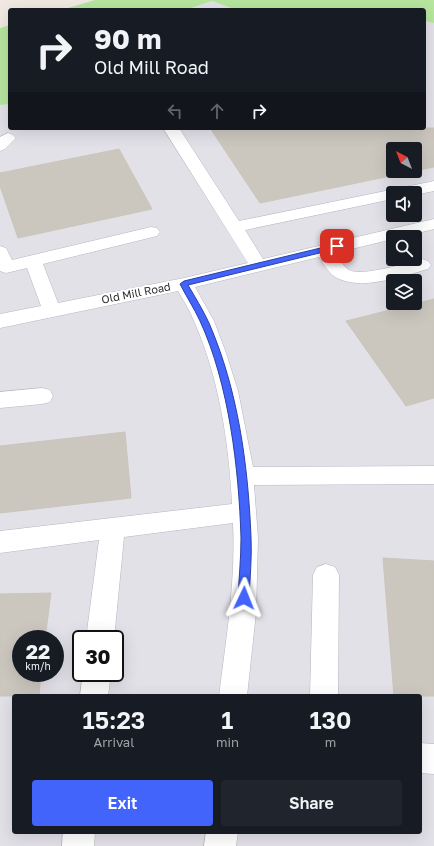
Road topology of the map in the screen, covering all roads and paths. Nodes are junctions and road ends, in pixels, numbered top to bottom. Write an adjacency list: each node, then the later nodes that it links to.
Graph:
1 (172, 130): 6 (street)
2 (434, 186): 3 (street)
3 (422, 188)
4 (386, 195): 6 (street)
5 (434, 224): 8 (street, Old Mill Road)
6 (234, 227): 11 (street)
7 (151, 232): 10 (street)
8 (323, 250): 11 (street, Old Mill Road); 12 (street)
9 (0, 252): 10 (street)
10 (33, 261): 14 (street)
11 (258, 265): 13 (street, Old Mill Road)
12 (417, 266)
13 (184, 284): 14 (street, Old Mill Road); 19 (street)
14 (52, 310): 15 (street, Old Mill Road)
15 (0, 321)
16 (42, 396): 17 (street)
17 (0, 400)
18 (434, 475): 19 (street)
19 (242, 476): 20 (street)
20 (244, 512): 21 (street); 27 (street)
21 (113, 528): 22 (street); 24 (street)
22 (0, 542)
23 (326, 575): 28 (street)
24 (101, 630)
25 (96, 682): 26 (street)
26 (94, 694)
27 (233, 694)
28 (324, 694)
29 (422, 758): 30 (street)
30 (434, 759)
31 (79, 834): 33 (street)
32 (222, 834): 34 (street)
33 (78, 846)
34 (220, 846)

